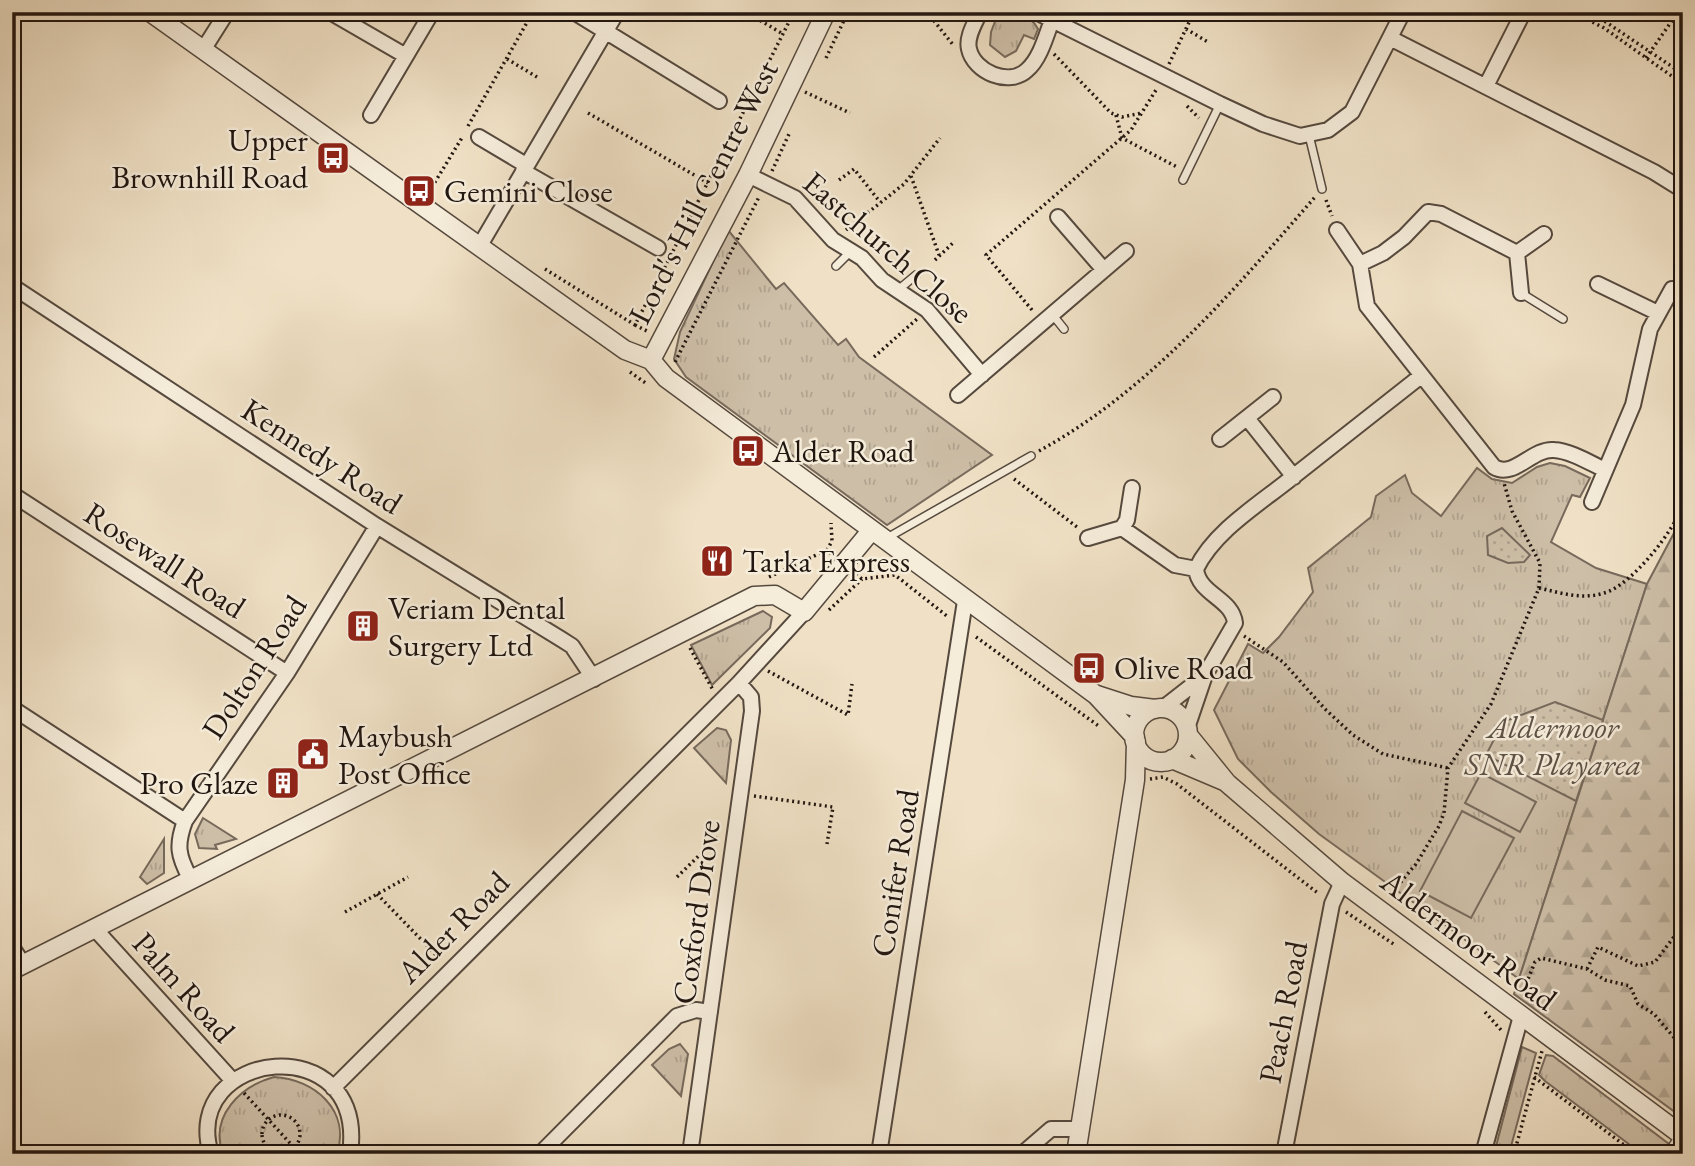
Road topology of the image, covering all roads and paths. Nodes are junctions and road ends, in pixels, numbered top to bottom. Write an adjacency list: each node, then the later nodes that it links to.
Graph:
1 (150, 12): 26 (street)
2 (227, 12): 26 (street)
3 (330, 12): 28 (street)
4 (432, 12): 28 (street)
5 (534, 12): 30 (path)
6 (574, 12): 21 (street)
7 (617, 12): 21 (street)
8 (746, 12): 22 (path)
9 (826, 12): 36 (street, Lord's Hill Centre West)
10 (927, 12): 31 (path)
11 (980, 12): 31 (street)
12 (1036, 12): 19 (street)
13 (1194, 12): 20 (path)
14 (1403, 12): 23 (street)
15 (1573, 12): 29 (path)
16 (1591, 12): 27 (path)
17 (1678, 12): 27 (path)
18 (1522, 15): 37 (street)
19 (1057, 18): 25 (street); 33 (street)
20 (1186, 29): 24 (path); 33 (path)
21 (605, 32): 38 (street); 48 (street)
22 (783, 34)
23 (1390, 38): 37 (street); 45 (street)
24 (1208, 41)
25 (1043, 42): 31 (street); 44 (path)
26 (203, 50): 58 (street)
27 (1650, 51): 29 (path); 32 (path)
28 (406, 56): 43 (street)
29 (1646, 58): 35 (path)
30 (507, 59): 34 (path); 58 (path)
31 (975, 62)
32 (1683, 74)
33 (1163, 76): 39 (street)
34 (537, 77)
35 (1683, 84)
36 (790, 85): 42 (path); 50 (street, Lord's Hill Centre West)
37 (1486, 86): 56 (street)
38 (719, 101)
39 (1220, 104): 45 (street); 49 (lane)
40 (1143, 112): 44 (path)
41 (588, 113): 54 (path)
42 (850, 113)
43 (371, 115)
44 (1116, 116): 49 (path)
45 (1309, 135): 55 (lane)
46 (479, 136): 48 (street)
47 (940, 138): 51 (path)
48 (525, 168): 64 (street); 65 (street)
49 (1187, 172): 53 (lane)
50 (748, 174): 62 (street, Eastchurch Close); 86 (street, Lord's Hill Centre West)
51 (911, 176): 57 (path); 69 (path)
52 (839, 180): 57 (path)
53 (1184, 180)
54 (708, 183)
55 (1322, 189): 60 (path); 93 (path)
56 (1683, 190)
57 (880, 202): 62 (path)
58 (421, 206): 64 (street)
59 (1058, 217): 73 (street)
60 (1337, 230): 71 (street)
61 (1544, 234): 68 (street)
62 (833, 240): 66 (street, Eastchurch Close)
63 (955, 241): 69 (path)
64 (479, 247): 86 (street)
65 (658, 248)
66 (850, 251): 72 (lane); 78 (street, Eastchurch Close)
67 (1126, 251): 73 (street)
68 (1517, 253): 71 (street); 79 (street)
69 (939, 255): 70 (path)
70 (935, 260)
71 (1360, 264): 88 (street)
72 (836, 266)
73 (1104, 270): 82 (street)
74 (916, 275): 78 (lane)
75 (1598, 284): 81 (street)
76 (12, 286): 103 (street, Kennedy Road)
77 (1672, 289): 81 (street)
78 (897, 290): 80 (street, Eastchurch Close)
79 (1521, 293): 83 (lane)
80 (927, 310): 85 (path); 87 (street, Eastchurch Close)
81 (1658, 313): 96 (street)
82 (1052, 314): 84 (lane); 87 (street)
83 (1563, 319)
84 (1065, 329)
85 (874, 358)
86 (651, 360): 105 (street)
87 (982, 375): 89 (street)
88 (1421, 376): 95 (street); 97 (street)
89 (958, 395)
90 (1273, 397): 91 (street)
91 (1247, 418): 92 (street); 97 (street)
92 (1220, 439)
93 (1031, 456): 94 (lane)
94 (1005, 470): 105 (lane); 106 (path)
95 (1503, 470): 96 (street); 109 (path)
96 (1605, 470): 100 (street)
97 (1294, 477): 108 (street)
98 (1132, 488): 104 (street)
99 (12, 494): 118 (street, Rosewall Road)
100 (1592, 502)
101 (1683, 504): 102 (path)
102 (1682, 517): 109 (path)
103 (377, 526): 118 (street, Dolton Road); 120 (street, Kennedy Road)
104 (1122, 528): 106 (street); 108 (street)
105 (877, 536): 111 (street); 112 (street, Alder Road)
106 (1088, 538)
107 (827, 550): 110 (path)
108 (1196, 569): 115 (street)
109 (1539, 588): 131 (path)
110 (757, 596): 112 (street); 116 (street)
111 (965, 601): 114 (street, Conifer Road); 123 (street)
112 (804, 612): 117 (street, Alder Road)
113 (945, 615): 114 (path)
114 (961, 626): 128 (path); 170 (street, Conifer Road)
115 (1233, 630): 119 (street); 131 (path)
116 (683, 633): 120 (street); 124 (path)
117 (757, 665): 121 (street, Alder Road); 122 (path)
118 (287, 673): 136 (street, Dolton Road)
119 (1205, 675): 126 (street); 127 (street)
120 (594, 679): 140 (street)
121 (739, 683): 124 (street, Alder Road); 134 (street, Coxford Drove)
122 (852, 684)
123 (1096, 695): 126 (street); 129 (street)
124 (721, 701): 152 (street, Alder Road)
125 (12, 708): 136 (street)
126 (1159, 709): 127 (street); 129 (street)
127 (1188, 731): 130 (street); 133 (street, Aldermoor Road)
128 (1109, 734)
129 (1135, 739): 130 (street); 132 (street)
130 (1167, 761): 132 (street); 133 (street, Aldermoor Road)
131 (1448, 768): 144 (path)
132 (1141, 776): 143 (path); 162 (street)
133 (1227, 783): 141 (street, Aldermoor Road)
134 (741, 794): 135 (street, Coxford Drove); 137 (path)
135 (738, 817): 139 (path); 154 (street, Coxford Drove)
136 (185, 821): 140 (street, Dolton Road)
137 (827, 844)
138 (408, 877): 142 (path)
139 (677, 877)
140 (190, 878): 146 (street)
141 (1342, 882): 143 (street, Peach Road); 144 (street, Aldermoor Road)
142 (377, 894): 145 (path); 152 (path)
143 (1332, 904): 148 (path); 173 (street, Peach Road)
144 (1378, 910): 155 (street, Aldermoor Road)
145 (345, 912)
146 (94, 929): 150 (street); 159 (street, Palm Road)
147 (1683, 931): 151 (path)
148 (1395, 946)
149 (12, 947): 150 (street)
150 (18, 967)
151 (1587, 969): 155 (path); 157 (path)
152 (451, 970): 160 (street, Alder Road)
153 (1476, 1004): 156 (path)
154 (710, 1012): 168 (street); 169 (street, Coxford Drove)
155 (1518, 1014): 156 (street); 163 (street, Aldermoor Road)
156 (1515, 1038): 158 (path); 174 (street)
157 (1683, 1048)
158 (1534, 1077): 175 (path); 176 (path)
159 (233, 1081): 160 (street, Palm Road); 161 (path); 165 (street, Palm Road)
160 (333, 1088): 167 (street, Palm Road)
161 (268, 1119): 164 (path); 164 (path); 164 (path)
162 (1080, 1129): 171 (street); 172 (street)
163 (1682, 1135): 177 (lane)
164 (294, 1148): 166 (path)
165 (211, 1154)
166 (300, 1154)
167 (350, 1154)
168 (540, 1154)
169 (690, 1154)
170 (879, 1154)
171 (1022, 1154)
172 (1076, 1154)
173 (1284, 1154)
174 (1483, 1154)
175 (1514, 1154)
176 (1636, 1154)
177 (1667, 1154)

